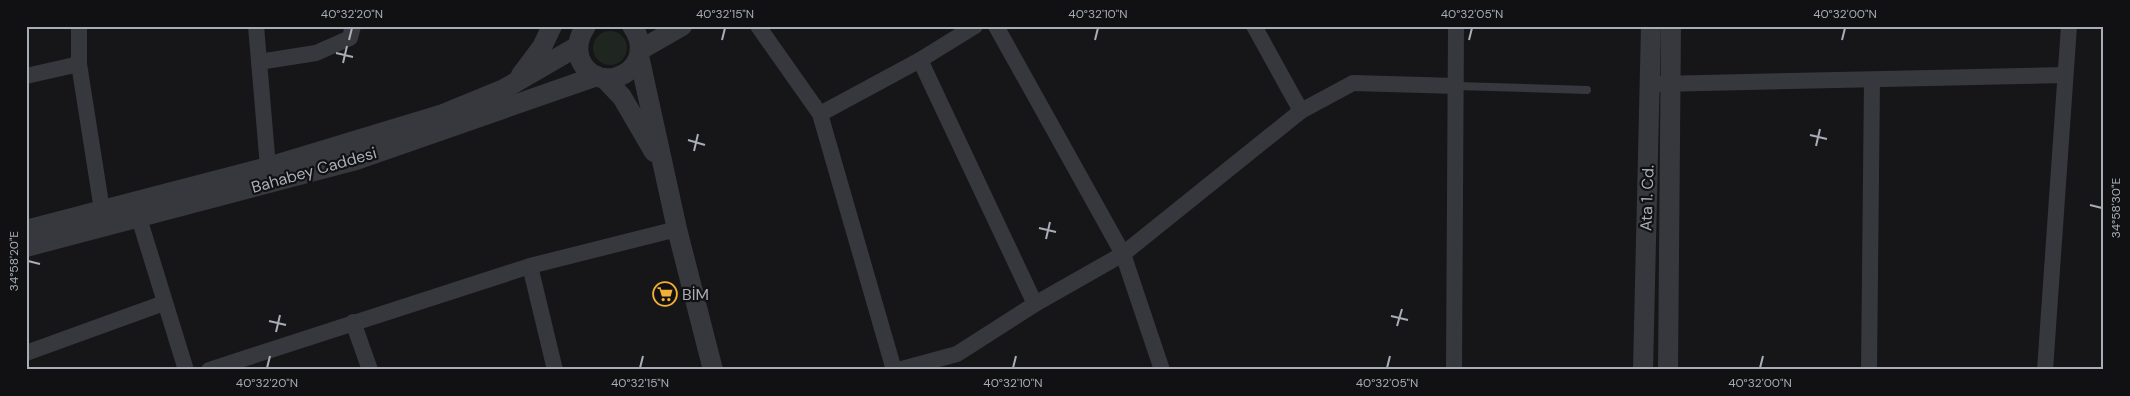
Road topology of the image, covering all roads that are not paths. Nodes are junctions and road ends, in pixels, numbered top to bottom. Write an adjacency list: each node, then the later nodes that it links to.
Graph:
1 (79, 26): 19 (street)
2 (256, 26): 18 (street)
3 (353, 26): 18 (street)
4 (552, 26): 27 (street)
5 (632, 26): 16 (street)
6 (682, 26): 16 (street, Bahabey Caddesi)
7 (758, 26): 30 (street)
8 (975, 26): 17 (street)
9 (996, 26): 38 (street)
10 (1254, 26): 29 (street)
11 (1456, 26): 26 (street)
12 (1651, 26): 24 (street, Ata 1. Cd.)
13 (1671, 26): 25 (street, Ata 1. Cd.)
14 (2069, 26): 20 (street)
15 (582, 33): 22 (street); 27 (street, Bahabey Caddesi)
16 (640, 53): 22 (street, Bahabey Caddesi); 32 (street)
17 (920, 60): 30 (street); 41 (street)
18 (259, 62): 31 (street)
19 (79, 64): 21 (street); 33 (street)
20 (2065, 75): 23 (street); 55 (street)
21 (26, 76)
22 (601, 77): 32 (street); 34 (street, Bahabey Caddesi)
23 (1872, 80): 25 (street); 54 (street)
24 (1650, 84): 25 (street); 52 (street, Ata 1. Cd.)
25 (1672, 84): 53 (street, Ata 1. Cd.)
26 (1457, 86): 28 (lane); 29 (street); 51 (street)
27 (504, 89): 31 (street, Bahabey Caddesi)
28 (1587, 90)
29 (1300, 111): 38 (street)
30 (820, 114): 49 (street)
31 (268, 167): 33 (street, Bahabey Caddesi)
32 (663, 167): 35 (street)
33 (102, 210): 36 (street, Bahabey Caddesi)
34 (139, 218): 37 (street, Bahabey Caddesi); 40 (street)
35 (677, 229): 39 (street); 48 (street)
36 (26, 230)
37 (26, 247)
38 (1123, 254): 41 (street); 50 (street)
39 (530, 266): 42 (street); 47 (street)
40 (164, 303): 43 (street); 44 (street)
41 (1036, 304): 49 (street)
42 (353, 322): 45 (street); 46 (street)
43 (26, 353)
44 (186, 370)
45 (208, 370)
46 (370, 370)
47 (555, 370)
48 (713, 370)
49 (896, 370)
50 (1162, 370)
51 (1454, 370)
52 (1644, 370): 53 (street)
53 (1667, 370)
54 (1869, 370)
55 (2045, 370)

